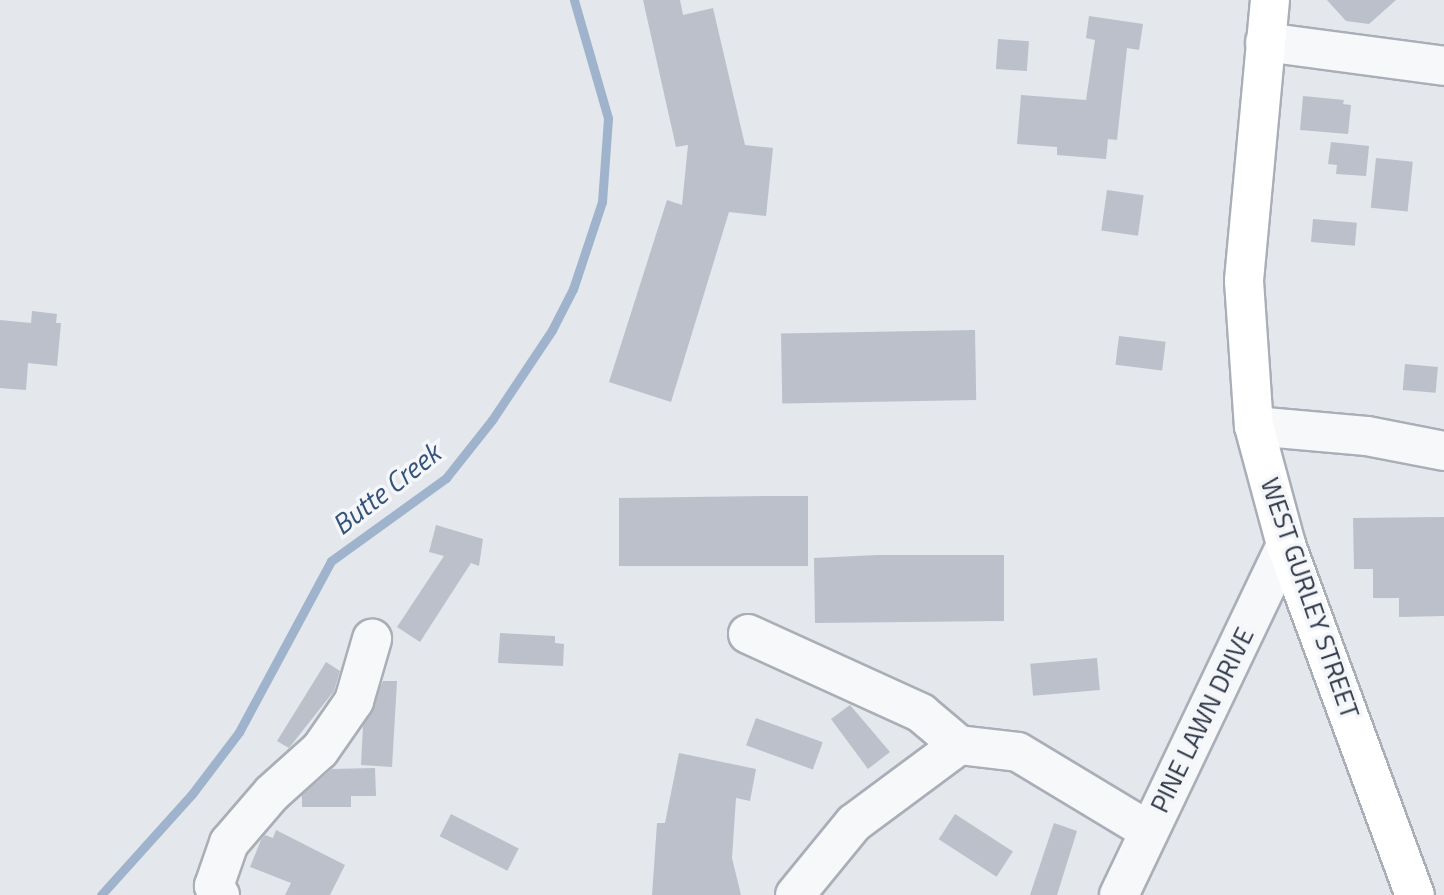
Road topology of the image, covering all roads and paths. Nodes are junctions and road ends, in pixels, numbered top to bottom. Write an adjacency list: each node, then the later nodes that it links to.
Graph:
1 (1270, 0): 2 (main road, WEST GURLEY STREET)
2 (1265, 42): 3 (street); 4 (main road, WEST GURLEY STREET)
3 (1444, 66)
4 (1254, 426): 5 (street); 6 (main road, WEST GURLEY STREET)
5 (1444, 451)
6 (1286, 545): 10 (street, PINE LAWN DRIVE); 14 (main road, WEST GURLEY STREET)
7 (748, 634): 9 (street)
8 (372, 639): 11 (street)
9 (959, 745): 10 (street); 12 (street)
10 (1149, 831): 13 (street, PINE LAWN DRIVE)
11 (220, 895)
12 (795, 895)
13 (1119, 895)
14 (1415, 895)

